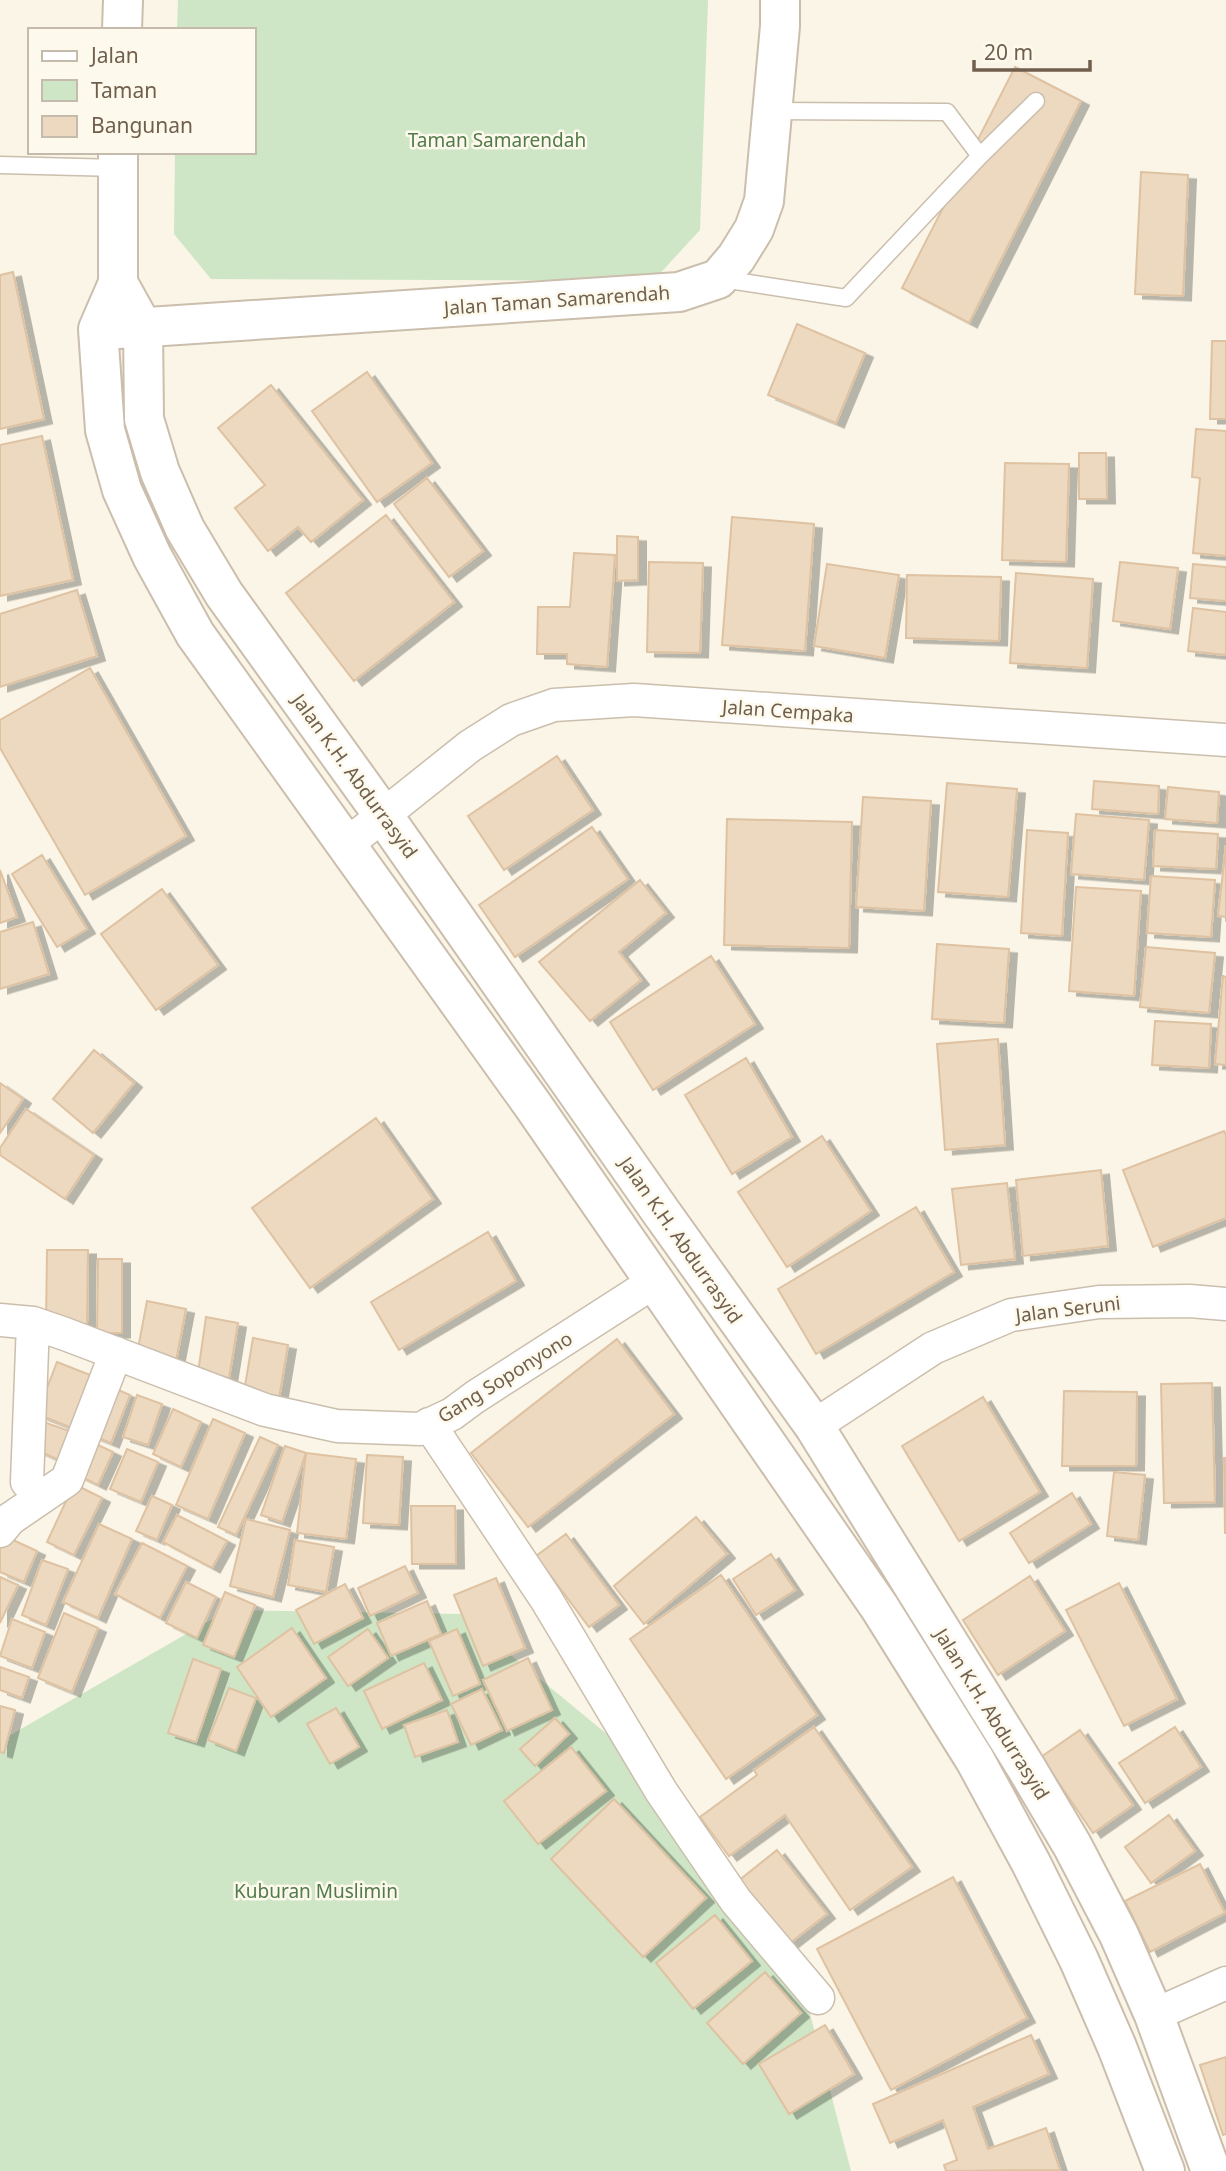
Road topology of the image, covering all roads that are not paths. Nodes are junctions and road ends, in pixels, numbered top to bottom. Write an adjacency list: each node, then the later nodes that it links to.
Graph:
1 (123, 0): 4 (street)
2 (809, 0): 3 (street)
3 (780, 13): 6 (street)
4 (122, 28)
5 (1037, 101): 7 (lane)
6 (772, 111): 7 (lane); 10 (street)
7 (980, 156): 10 (lane)
8 (118, 160): 9 (lane); 11 (street)
9 (0, 164)
10 (718, 279): 12 (street, Jalan Taman Samarendah)
11 (118, 283): 12 (street); 13 (street)
12 (142, 328): 13 (street, Jalan Taman Samarendah); 15 (street, Jalan K.H. Abdurrasyid)
13 (98, 329): 16 (street, Jalan K.H. Abdurrasyid)
14 (1226, 740): 15 (street, Jalan Cempaka)
15 (383, 815): 16 (street, Jalan Cempaka); 23 (street, Jalan K.H. Abdurrasyid)
16 (346, 845): 17 (street, Jalan K.H. Abdurrasyid)
17 (654, 1282): 22 (street, Gang Soponyono); 27 (street, Jalan K.H. Abdurrasyid)
18 (1226, 1304): 23 (street, Jalan Seruni)
19 (0, 1320): 20 (street, Gang Soponyono)
20 (33, 1324): 21 (street, Gang Soponyono); 24 (street)
21 (110, 1350): 22 (street, Gang Soponyono); 25 (street)
22 (429, 1424): 29 (street)
23 (814, 1426): 26 (street, Jalan K.H. Abdurrasyid)
24 (27, 1482)
25 (0, 1531)
26 (1072, 1844): 27 (street); 30 (street, Jalan K.H. Abdurrasyid)
27 (1031, 1863): 31 (street, Jalan K.H. Abdurrasyid)
28 (1226, 1983): 30 (street)
29 (818, 1998)
30 (1154, 2014): 32 (street, Jalan K.H. Abdurrasyid)
31 (1165, 2171)
32 (1211, 2171)

